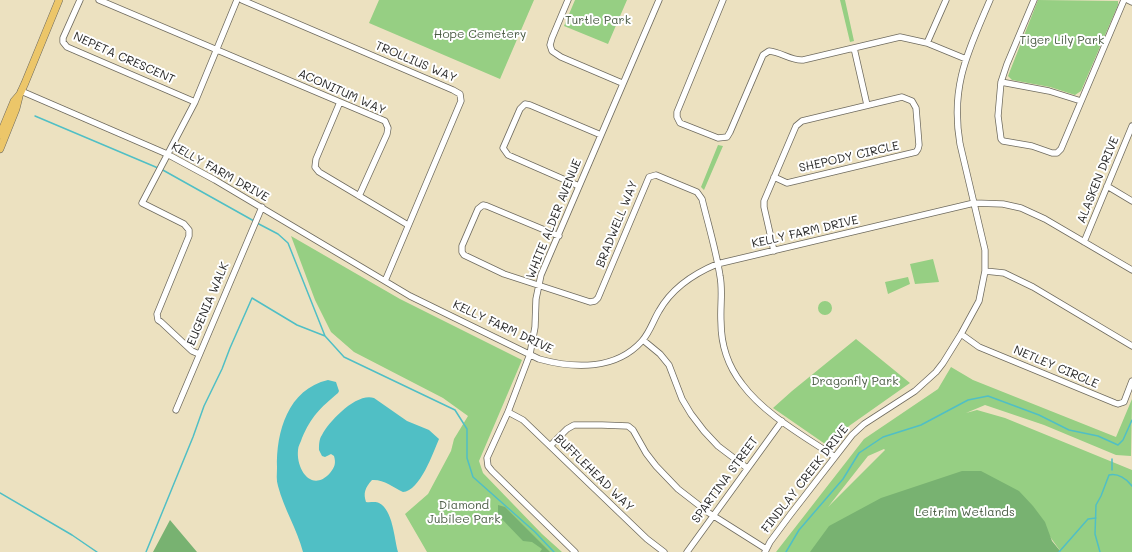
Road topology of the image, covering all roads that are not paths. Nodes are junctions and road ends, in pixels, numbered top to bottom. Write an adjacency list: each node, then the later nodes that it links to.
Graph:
1 (60, 0): 21 (main road)
2 (80, 0): 22 (street, NEPETA CRESCENT)
3 (99, 0): 17 (street)
4 (237, 0): 17 (street)
5 (242, 0): 38 (street, TROLLIUS WAY)
6 (568, 0): 20 (street)
7 (659, 0): 20 (street, WHITE ALDER AVENUE)
8 (723, 0): 16 (street)
9 (946, 0): 15 (street)
10 (990, 0): 18 (street, FINDLAY CREEK DRIVE)
11 (1034, 0): 19 (street)
12 (1124, 0): 24 (street)
13 (1128, 0): 14 (street)
14 (1132, 2)
15 (927, 43): 16 (street); 18 (street)
16 (854, 48): 25 (street)
17 (216, 50): 22 (street); 23 (street, ACONITUM WAY)
18 (966, 59): 36 (street, FINDLAY CREEK DRIVE)
19 (1002, 82): 24 (street); 24 (street)
20 (622, 83): 28 (street, WHITE ALDER AVENUE)
21 (20, 93): 27 (main road); 29 (main road); 30 (street, KELLY FARM DRIVE)
22 (195, 102): 30 (street)
23 (340, 102): 34 (street); 34 (street, ACONITUM WAY)
24 (1081, 102)
25 (867, 105): 31 (street, SHEPODY CIRCLE); 31 (street, SHEPODY CIRCLE)
26 (1132, 126): 33 (street, ALASKEN DRIVE)
27 (0, 135)
28 (602, 135): 32 (street, WHITE ALDER AVENUE); 32 (street)
29 (0, 149)
30 (167, 154): 37 (street, KELLY FARM DRIVE); 50 (street)
31 (774, 177): 41 (street, SHEPODY CIRCLE)
32 (579, 186): 39 (street, WHITE ALDER AVENUE)
33 (1107, 186): 35 (street); 40 (street, ALASKEN DRIVE)
34 (359, 196): 38 (street)
35 (1132, 201)
36 (974, 203): 40 (street, KELLY FARM DRIVE); 41 (street, KELLY FARM DRIVE); 44 (street, FINDLAY CREEK DRIVE)
37 (262, 207): 45 (street, KELLY FARM DRIVE); 50 (street, EUGENIA WALK)
38 (408, 225): 45 (street, TROLLIUS WAY)
39 (559, 236): 46 (street, WHITE ALDER AVENUE); 46 (street)
40 (1084, 242): 43 (street, KELLY FARM DRIVE)
41 (774, 251): 42 (street, KELLY FARM DRIVE)
42 (717, 264): 46 (street, BRADWELL WAY); 48 (street, KELLY FARM DRIVE); 55 (street, BRADWELL WAY)
43 (1132, 270)
44 (985, 271): 47 (street, FINDLAY CREEK DRIVE); 49 (street)
45 (385, 281): 51 (street, KELLY FARM DRIVE)
46 (538, 285): 51 (street, WHITE ALDER AVENUE)
47 (961, 334): 52 (street, NETLEY CIRCLE); 57 (street, FINDLAY CREEK DRIVE)
48 (643, 340): 51 (street, KELLY FARM DRIVE); 58 (street)
49 (1132, 346)
50 (199, 354): 53 (street, EUGENIA WALK)
51 (530, 354): 54 (street, WHITE ALDER AVENUE)
52 (1132, 381)
53 (176, 410)
54 (508, 412): 56 (street, BUFFLEHEAD WAY); 61 (street, WHITE ALDER AVENUE)
55 (782, 421): 57 (street, BRADWELL WAY); 58 (street, SPARTINA STREET)
56 (550, 446): 59 (street); 62 (street, BUFFLEHEAD WAY)
57 (835, 457): 60 (street, FINDLAY CREEK DRIVE)
58 (747, 468): 59 (street, SPARTINA STREET)
59 (713, 515): 60 (street); 63 (street, SPARTINA STREET)
60 (766, 551)
61 (575, 552)
62 (664, 552)
63 (687, 552)

